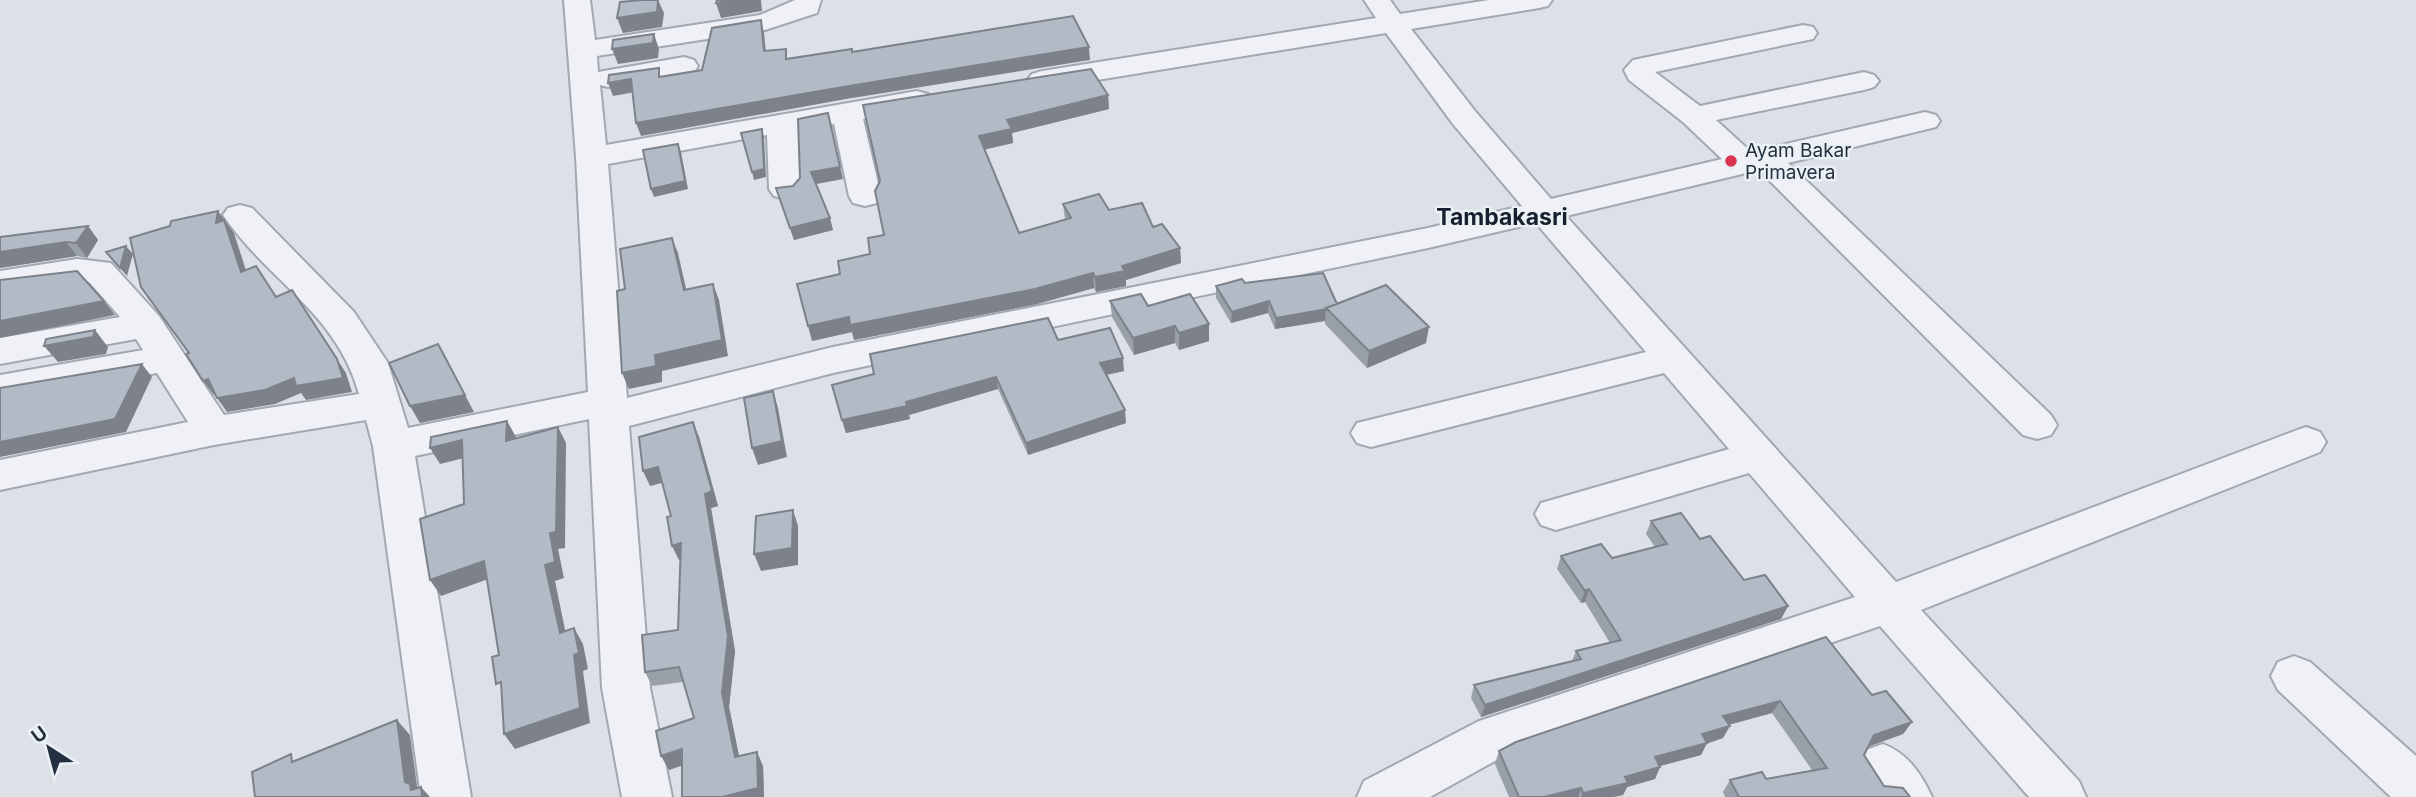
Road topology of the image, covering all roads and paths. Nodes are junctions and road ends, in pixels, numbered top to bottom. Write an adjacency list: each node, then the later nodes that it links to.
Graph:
1 (577, 0): 6 (street)
2 (808, 0): 6 (street)
3 (1539, 0): 4 (street)
4 (1385, 11): 9 (street); 19 (street)
5 (1803, 33): 12 (street)
6 (583, 66): 7 (street); 15 (street)
7 (684, 66)
8 (1864, 80): 12 (street)
9 (1010, 85)
10 (942, 96): 11 (street)
11 (846, 111): 14 (street); 18 (street)
12 (1694, 116): 16 (street)
13 (1924, 121): 16 (street)
14 (782, 123): 15 (street); 17 (street)
15 (592, 157): 28 (street)
16 (1756, 162): 19 (street); 29 (street)
17 (785, 189)
18 (864, 195)
19 (1545, 211): 25 (street); 28 (street)
20 (240, 215): 27 (street)
21 (0, 282): 22 (street)
22 (146, 325): 23 (street); 24 (street)
23 (0, 351)
24 (168, 358): 26 (street); 30 (street)
25 (1672, 358): 31 (street); 34 (street)
26 (0, 388)
27 (380, 404): 30 (street); 33 (street)
28 (608, 410): 33 (street); 41 (street)
29 (2037, 425)
30 (214, 431): 35 (street)
31 (1371, 433)
32 (2306, 442): 37 (street)
33 (394, 446): 40 (street)
34 (1759, 455): 36 (street); 37 (street)
35 (0, 475)
36 (1556, 514)
37 (1886, 604): 42 (street); 43 (street)
38 (2294, 676): 39 (street)
39 (2416, 788)
40 (438, 794)
41 (647, 797)
42 (1382, 797)
43 (2061, 797)

